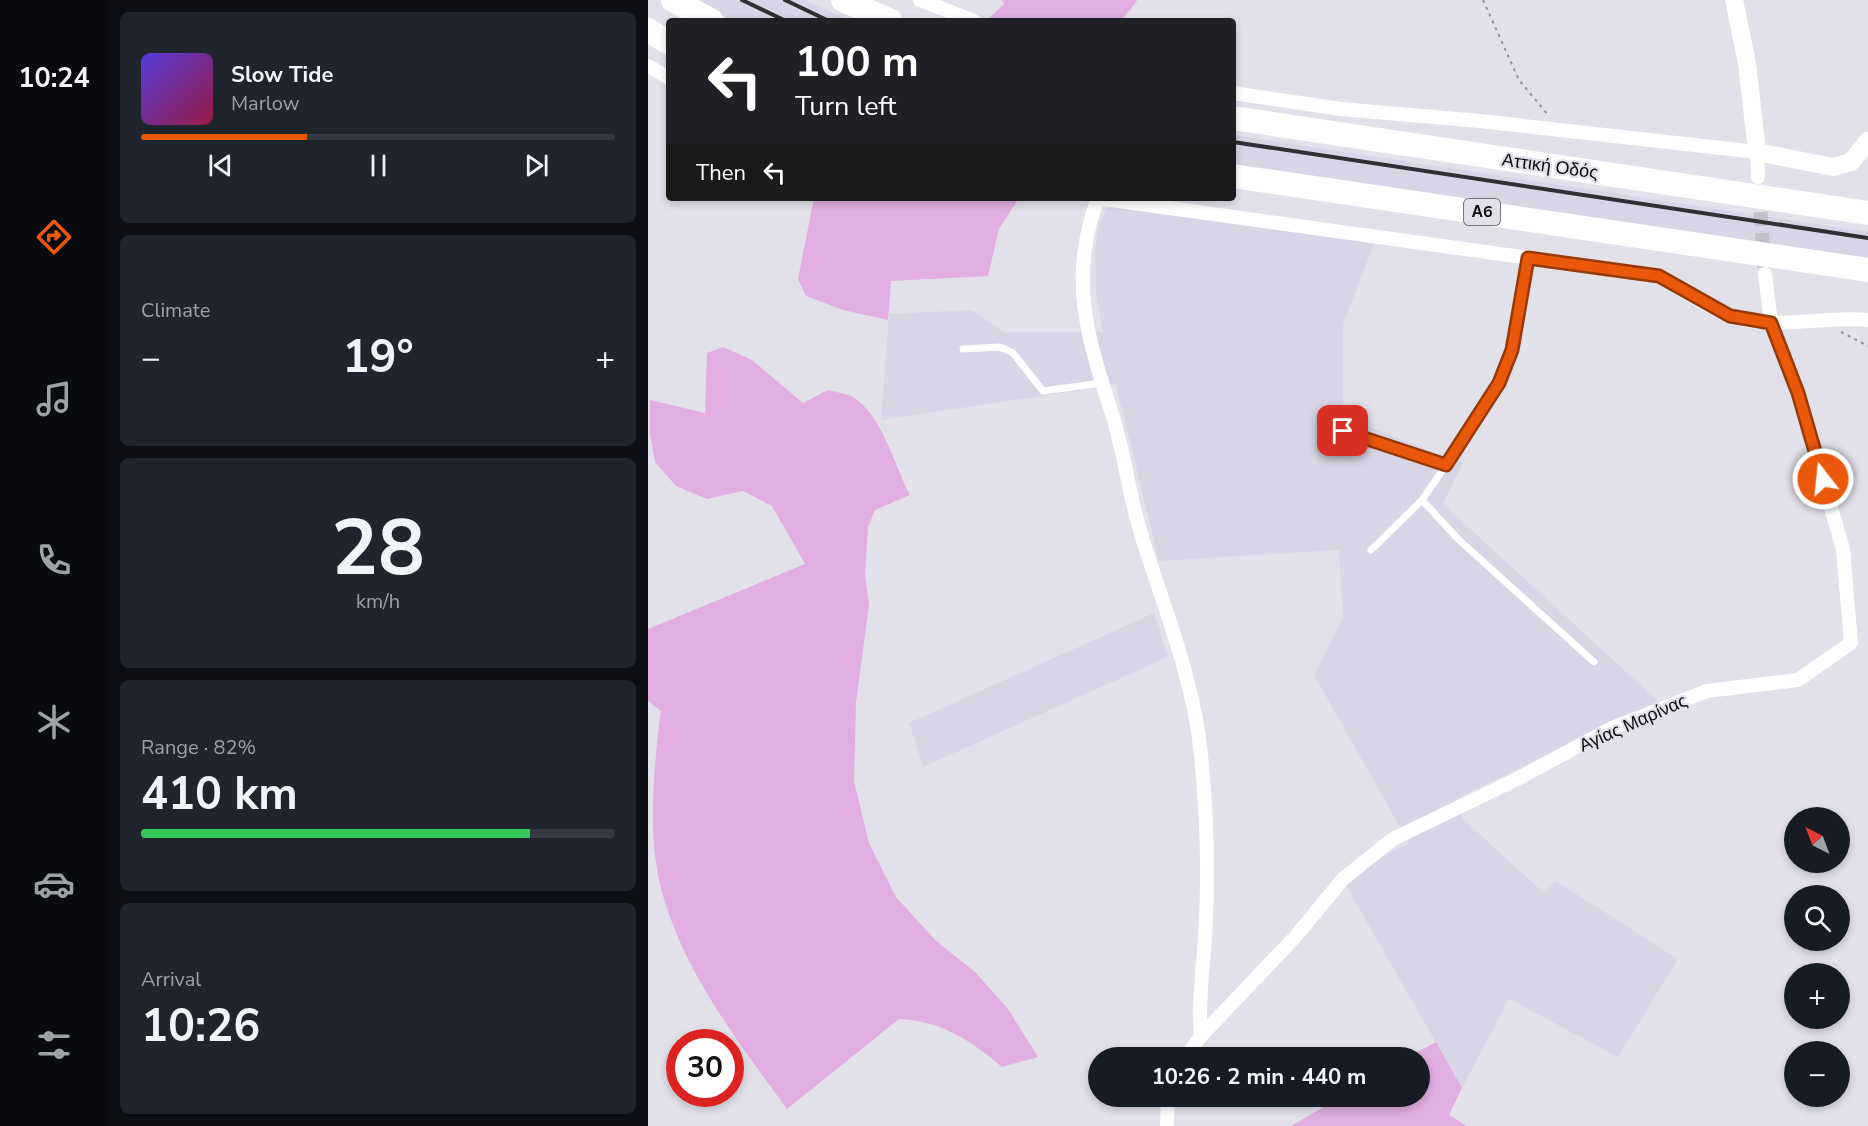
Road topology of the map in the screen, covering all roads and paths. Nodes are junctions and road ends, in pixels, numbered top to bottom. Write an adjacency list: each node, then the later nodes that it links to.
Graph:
1 (673, 0): 7 (highway)
2 (843, 0): 8 (highway)
3 (873, 0): 9 (highway)
4 (920, 0): 10 (street)
5 (1483, 0): 17 (path)
6 (1734, 0): 19 (street)
7 (706, 18)
8 (884, 18)
9 (906, 18)
10 (966, 18)
11 (648, 30): 12 (highway)
12 (666, 41)
13 (648, 66): 14 (street)
14 (666, 76)
15 (1236, 93): 17 (street)
16 (1236, 118): 24 (highway, Αττική Οδός)
17 (1568, 131): 19 (street)
18 (1868, 141): 19 (street)
19 (1757, 152): 21 (street)
20 (1236, 176): 26 (highway, Α6)
21 (1758, 177)
22 (1097, 201): 33 (street)
23 (1120, 201): 25 (street)
24 (1868, 213)
25 (1528, 258): 30 (street); 35 (lane)
26 (1868, 270)
27 (1765, 274): 30 (street)
28 (1817, 320): 29 (street); 30 (street); 31 (path)
29 (1868, 320)
30 (1771, 323): 39 (street, Αγίας Μαρίνας)
31 (1868, 346)
32 (963, 349): 33 (lane)
33 (1102, 383): 39 (street)
34 (1323, 425): 35 (lane)
35 (1446, 465): 36 (lane)
36 (1422, 500): 37 (lane); 38 (lane)
37 (1371, 550)
38 (1594, 662)
39 (1202, 1036): 40 (street, Αγίας Μαρίνας)
40 (1194, 1047)
41 (1168, 1107): 42 (street)
42 (1167, 1126)

